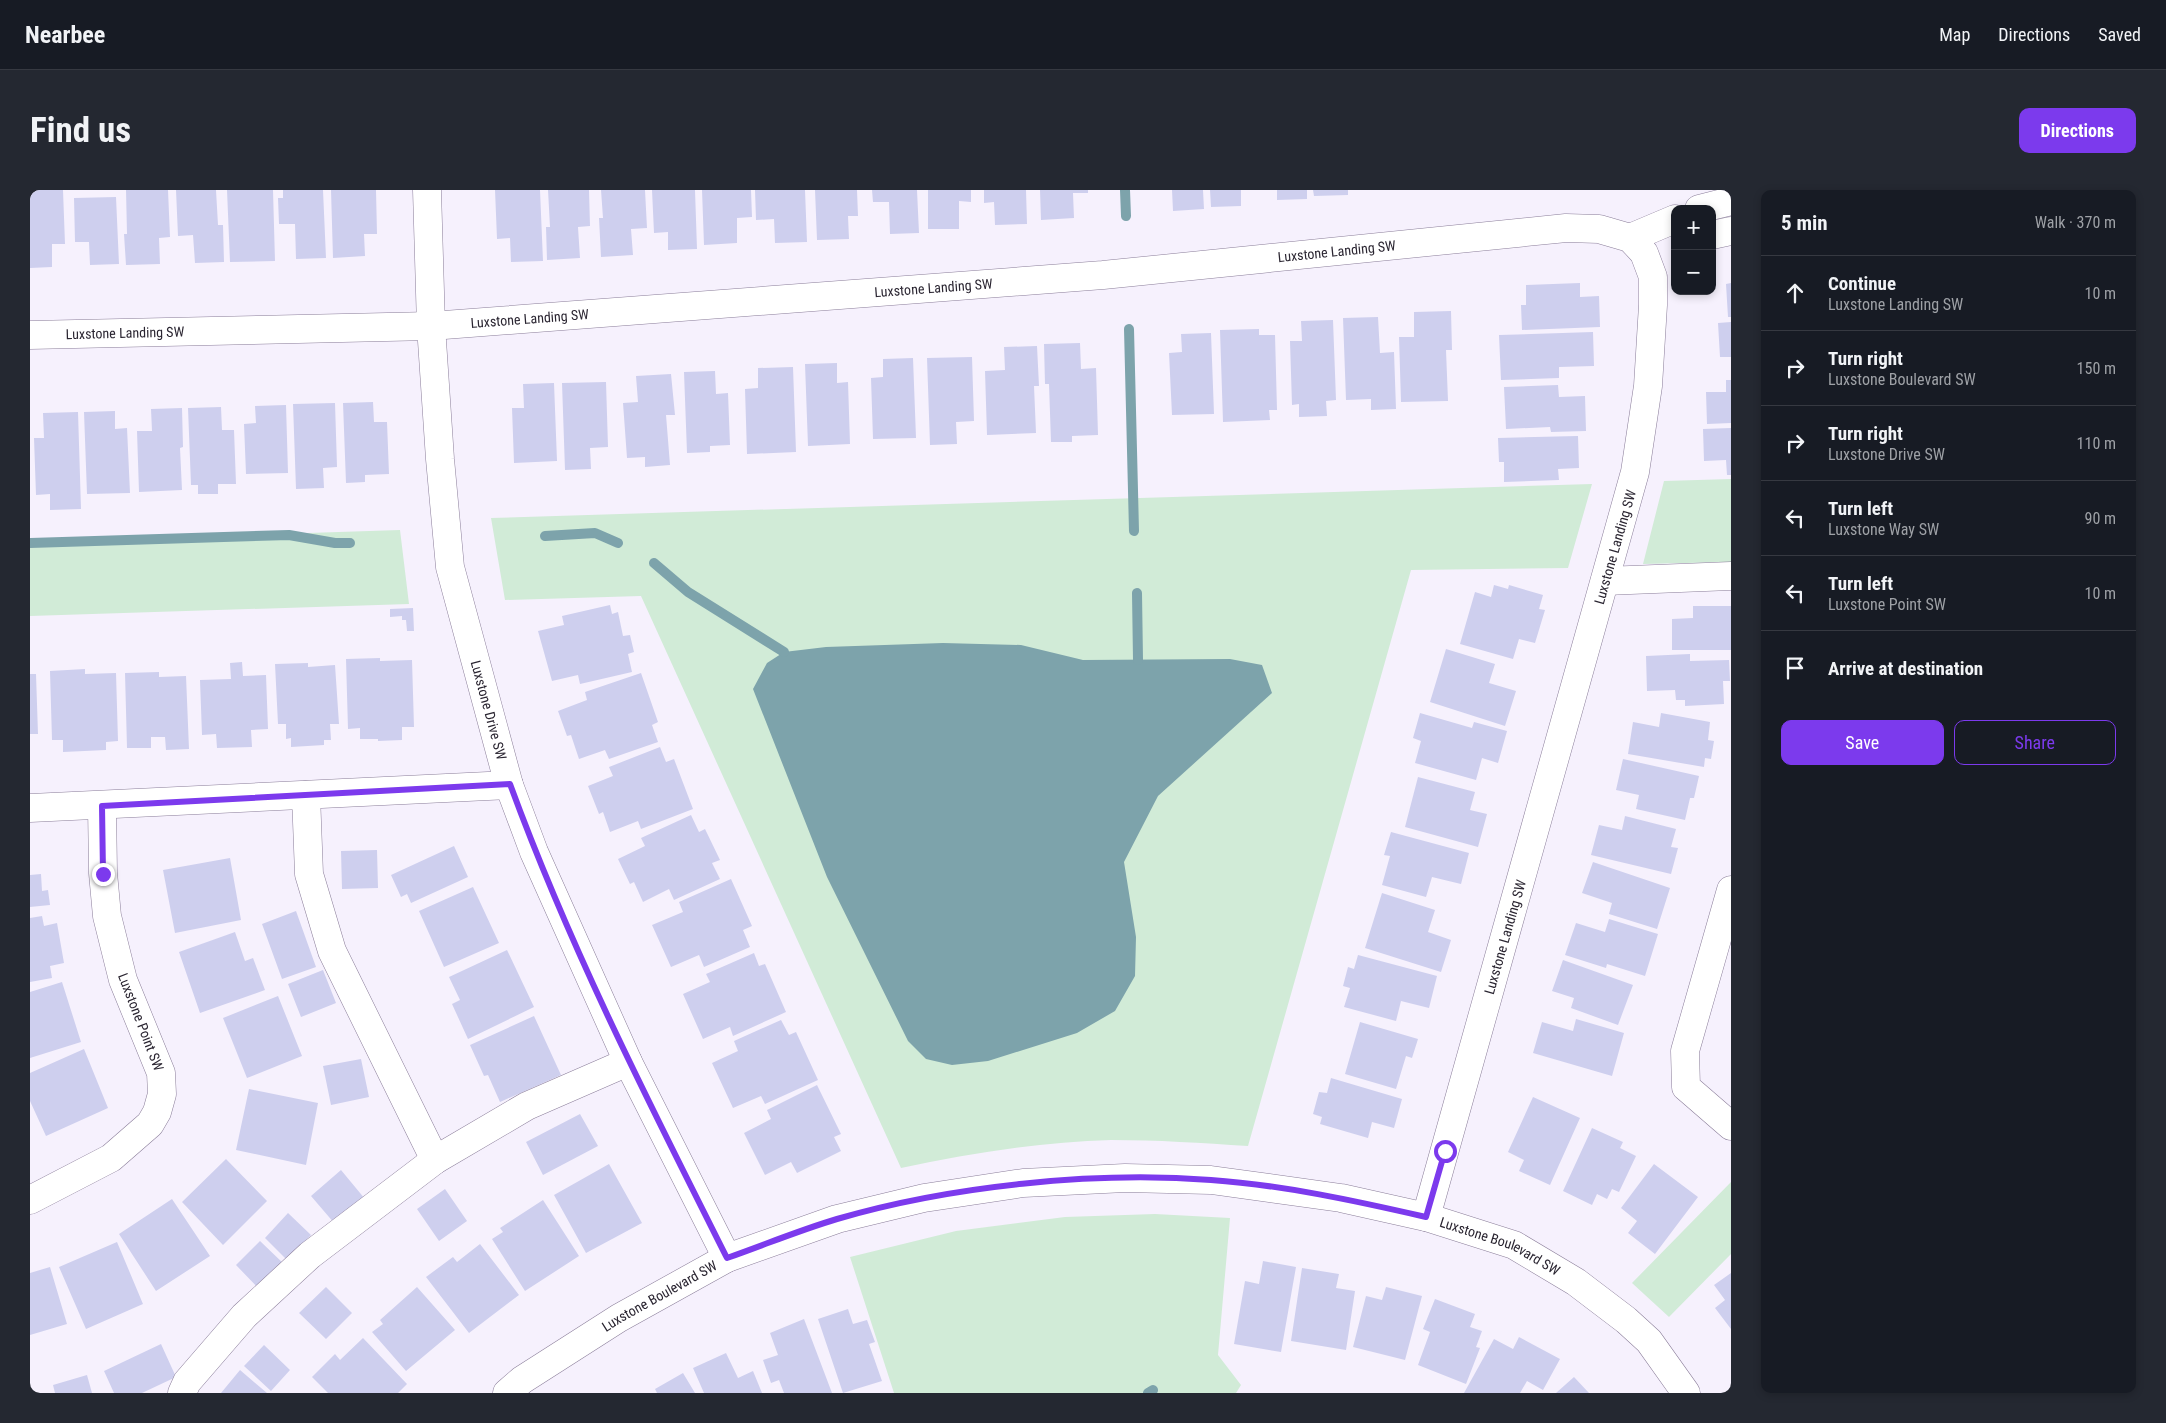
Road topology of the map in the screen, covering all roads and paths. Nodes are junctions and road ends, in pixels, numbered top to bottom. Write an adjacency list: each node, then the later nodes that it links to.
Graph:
1 (427, 190): 9 (street, Luxstone Drive SW)
2 (1731, 201): 3 (street)
3 (1715, 205)
4 (1671, 221): 7 (street)
5 (1731, 231): 6 (street)
6 (1716, 234)
7 (1630, 238): 8 (street); 9 (street, Luxstone Landing SW); 12 (street, Luxstone Landing SW)
8 (1671, 238)
9 (431, 326): 10 (street, Luxstone Landing SW); 13 (street, Luxstone Drive SW)
10 (30, 335)
11 (1731, 576): 12 (street)
12 (1605, 581): 22 (street, Luxstone Landing SW)
13 (510, 784): 14 (street); 18 (street, Luxstone Drive SW)
14 (306, 795): 15 (street); 20 (street)
15 (102, 806): 16 (street); 21 (street, Luxstone Point SW)
16 (30, 808)
17 (1731, 890): 19 (street)
18 (628, 1062): 20 (street); 23 (street, Luxstone Drive SW)
19 (1731, 1126)
20 (435, 1160): 24 (street)
21 (30, 1200)
22 (1426, 1217): 23 (street, Luxstone Boulevard SW); 26 (street, Luxstone Boulevard SW)
23 (727, 1258): 25 (street, Luxstone Boulevard SW)
24 (182, 1393)
25 (506, 1393)
26 (1686, 1393)

